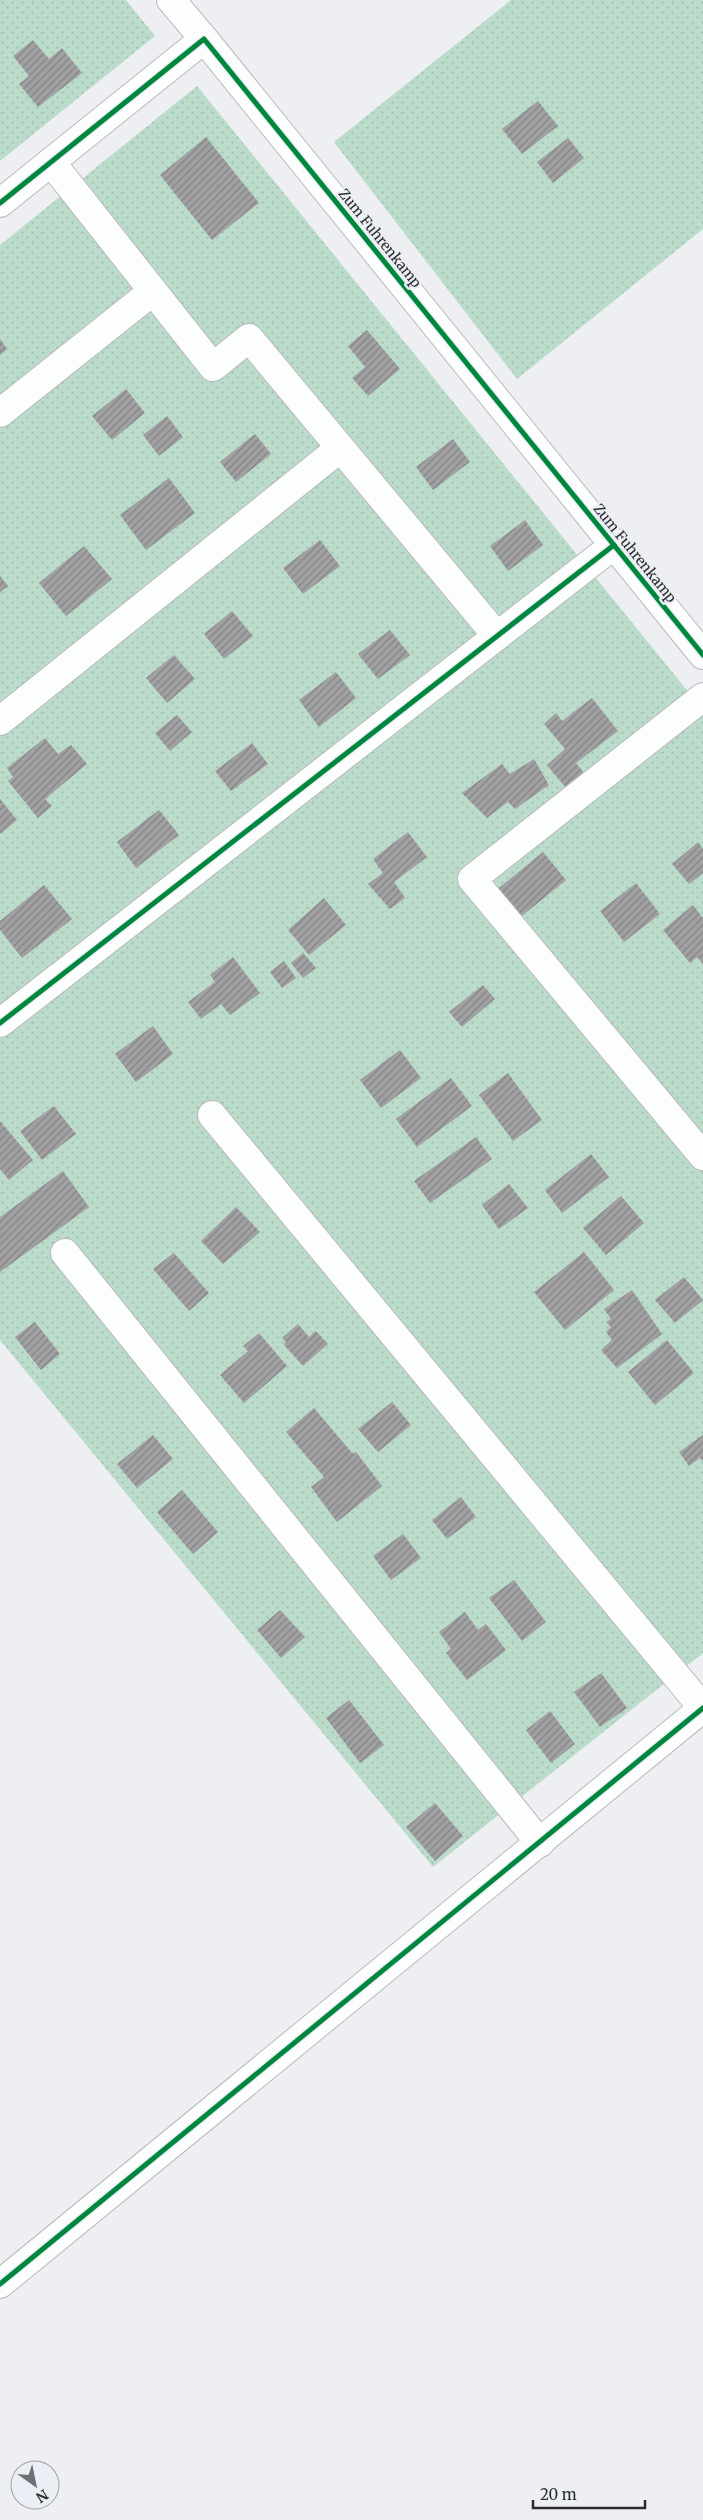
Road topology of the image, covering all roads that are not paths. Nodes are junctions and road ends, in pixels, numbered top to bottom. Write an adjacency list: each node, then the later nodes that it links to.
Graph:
1 (171, 0): 2 (street, Zum Fuhrenkamp)
2 (204, 39): 3 (street); 8 (street, Zum Fuhrenkamp)
3 (51, 162): 4 (street); 5 (street)
4 (0, 203)
5 (152, 291): 6 (street); 7 (street)
6 (0, 413)
7 (340, 449): 9 (street); 12 (street)
8 (614, 545): 9 (street); 10 (street, Zum Fuhrenkamp)
9 (496, 636): 13 (street)
10 (703, 654)
11 (703, 697): 15 (street)
12 (0, 721)
13 (0, 1023)
14 (212, 1115): 17 (street)
15 (703, 1156)
16 (65, 1253): 18 (street)
17 (703, 1708): 18 (street)
18 (540, 1843): 19 (street)
19 (0, 2284)

